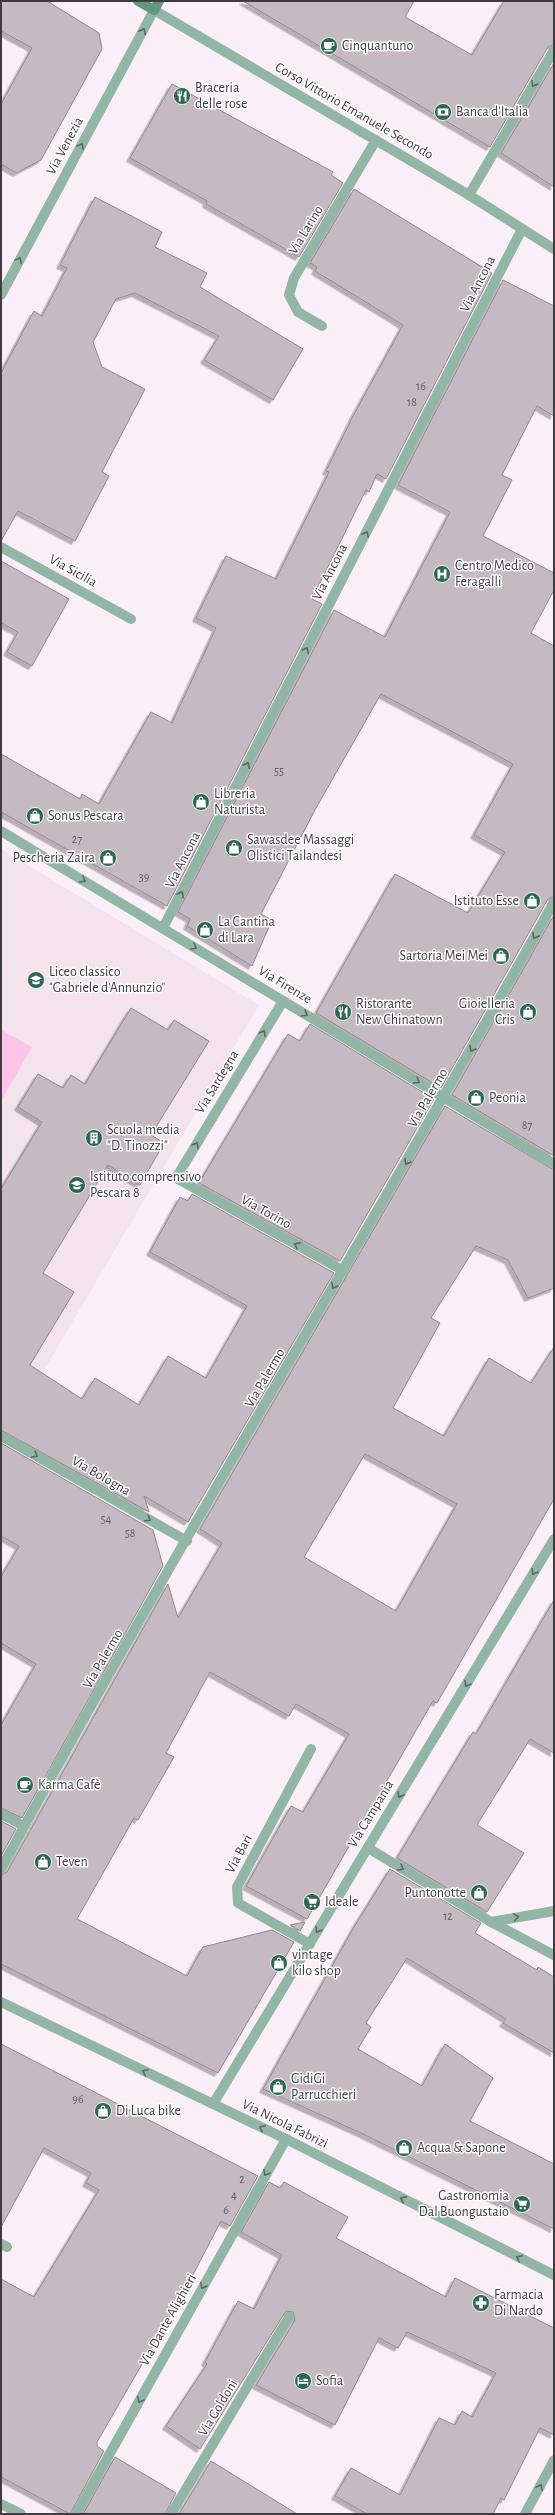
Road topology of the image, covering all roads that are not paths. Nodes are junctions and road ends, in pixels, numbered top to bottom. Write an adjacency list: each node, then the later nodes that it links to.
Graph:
1 (138, 1): 3 (main road, Corso Vittorio Emanuele Secondo)
2 (159, 1): 3 (main road)
3 (154, 10): 5 (street, Corso Vittorio Emanuele Secondo); 9 (street, Via Venezia, one-way to 3)
4 (554, 50): 6 (street, one-way to 6)
5 (376, 140): 6 (street, Corso Vittorio Emanuele Secondo); 10 (street, Via Larino)
6 (469, 195): 7 (street, Corso Vittorio Emanuele Secondo)
7 (522, 229): 8 (street, Corso Vittorio Emanuele Secondo); 15 (street, Via Ancona, one-way to 7)
8 (554, 249)
9 (1, 295)
10 (322, 326)
11 (1, 547): 12 (street, Via Sicilia)
12 (131, 619)
13 (1, 831): 15 (street, Via Firenze, one-way to 15)
14 (554, 902): 17 (street, Via Palermo, one-way to 17)
15 (164, 928): 16 (street, Via Firenze, one-way to 16)
16 (282, 1001): 17 (street, Via Firenze, one-way to 17); 19 (street, Via Sardegna, one-way to 16)
17 (445, 1097): 18 (street, Via Firenze); 20 (street, Via Palermo, one-way to 20)
18 (554, 1164)
19 (176, 1178): 20 (street, Via Torino, one-way to 19)
20 (344, 1271): 23 (street, Via Palermo, one-way to 23)
21 (1, 1436): 23 (street, Via Bologna, one-way to 23)
22 (554, 1539): 27 (street, Via Campania, one-way to 27)
23 (187, 1541): 26 (street, Via Palermo)
24 (311, 1749): 31 (street, Via Bari)
25 (1, 1814): 26 (street)
26 (24, 1826): 28 (street, Via Palermo)
27 (368, 1848): 30 (street, one-way to 30); 31 (street, Via Campania, one-way to 31)
28 (1, 1869)
29 (554, 1911): 30 (street, one-way to 29)
30 (491, 1922): 32 (street)
31 (310, 1944): 34 (street, Via Campania)
32 (554, 1955)
33 (1, 2002): 34 (street, Via Nicola Fabrizi, one-way to 33)
34 (213, 2104): 35 (street, Via Nicola Fabrizi, one-way to 34)
35 (286, 2139): 36 (street, Via Nicola Fabrizi, one-way to 35); 41 (street, Via Dante Alighieri, one-way to 41)
36 (554, 2276)
37 (289, 2317): 42 (street, Via Goldoni)
38 (554, 2460): 43 (street, one-way to 38)
39 (1, 2504): 40 (street)
40 (21, 2514)
41 (76, 2514)
42 (171, 2514)
43 (525, 2514)

